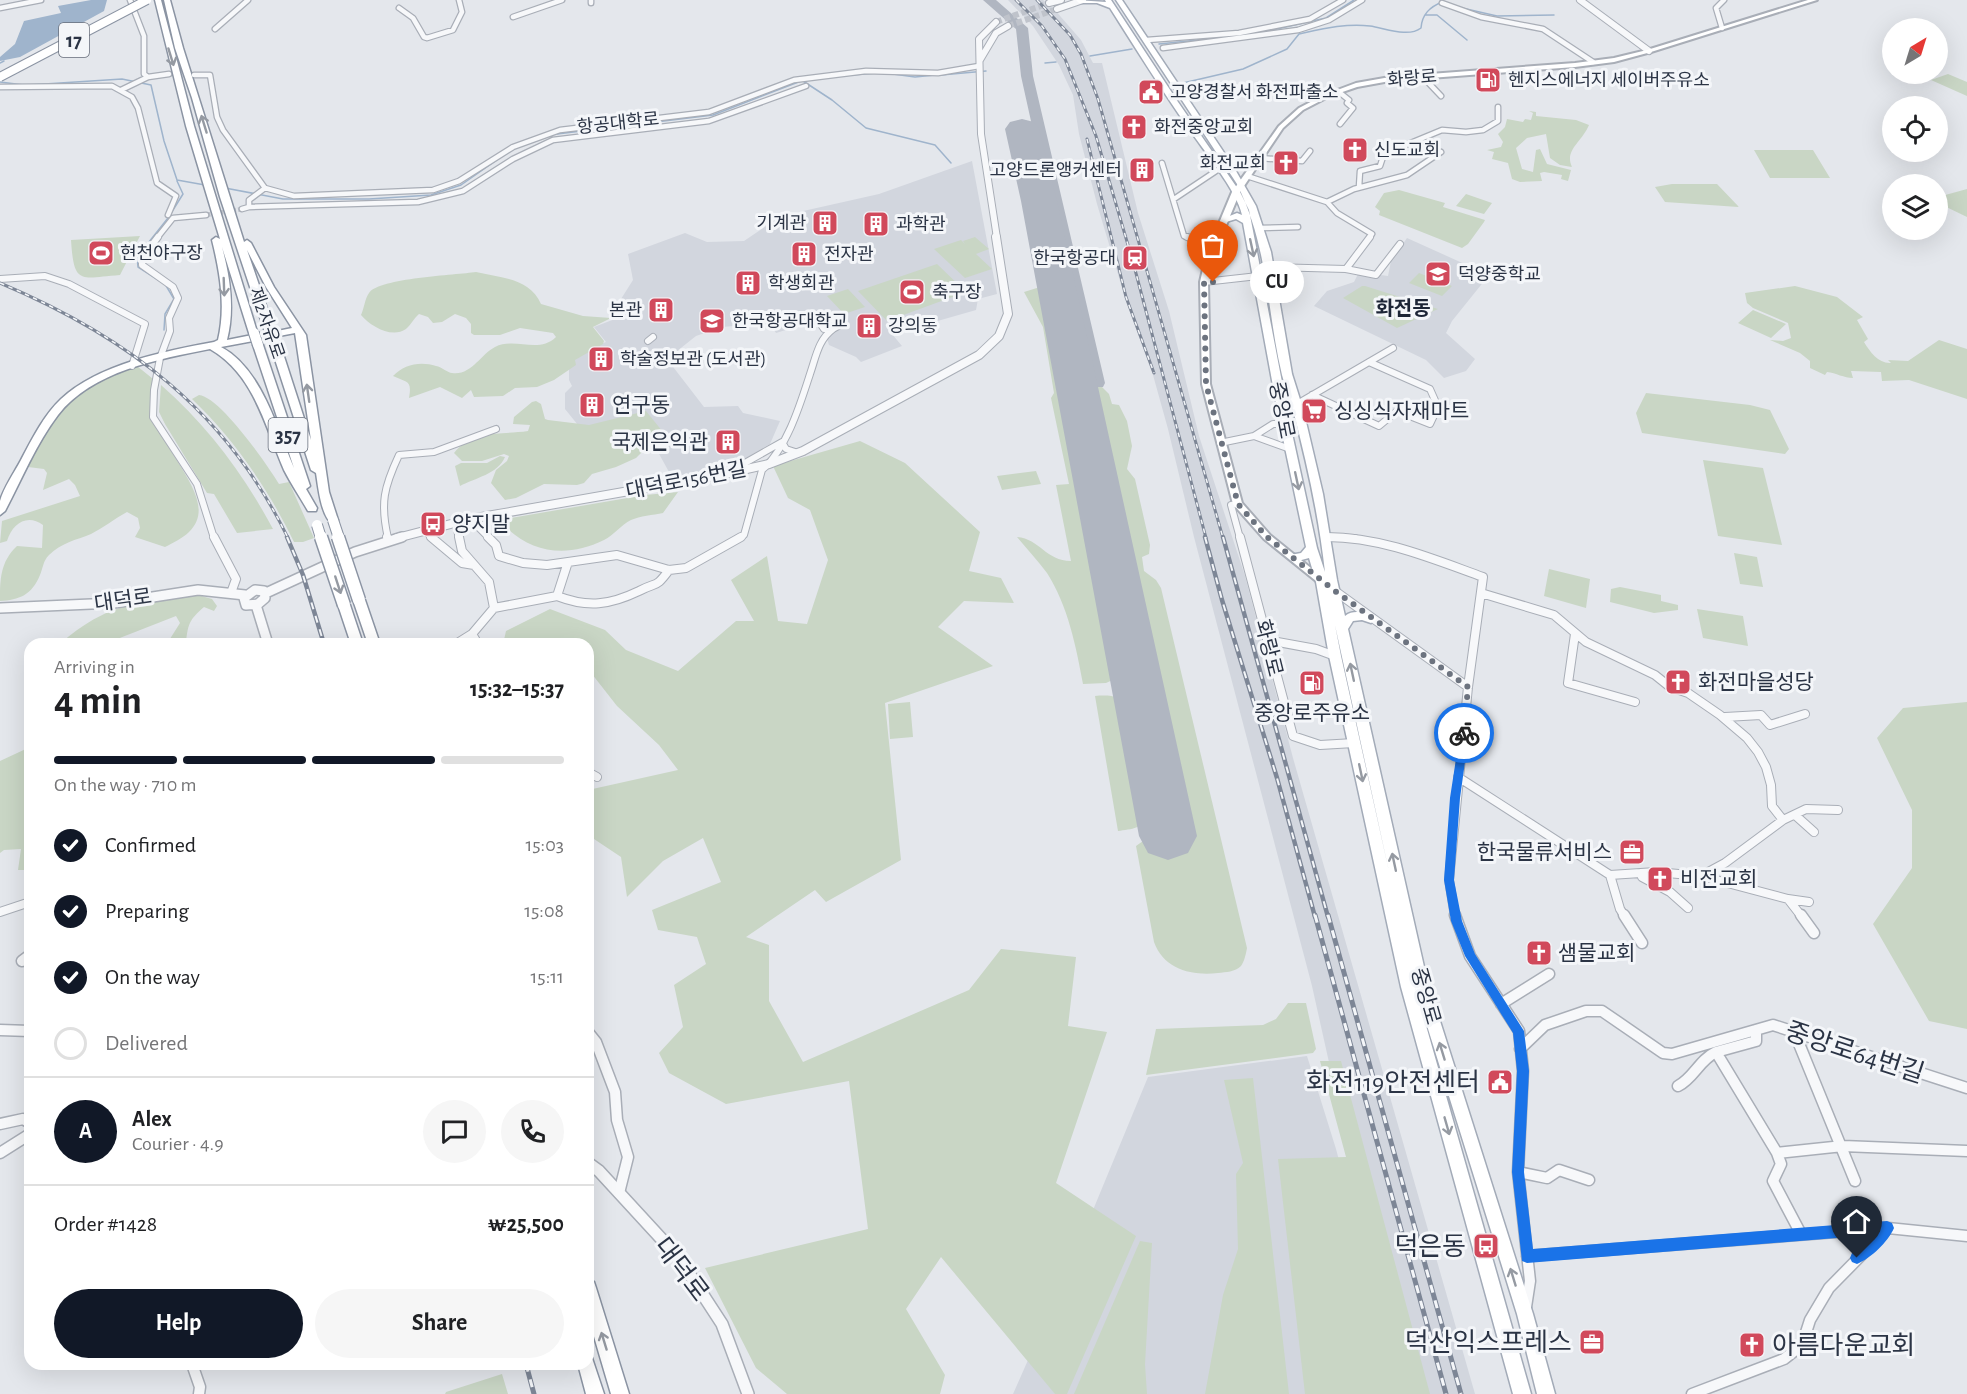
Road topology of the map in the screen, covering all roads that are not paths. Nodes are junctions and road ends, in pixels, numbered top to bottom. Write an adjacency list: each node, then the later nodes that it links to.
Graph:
1 (41, 0): 20 (street)
2 (130, 0): 39 (street)
3 (139, 0): 36 (highway, 17, bridge)
4 (147, 0): 36 (highway, 17, bridge)
5 (158, 0): 61 (main road, 제2자유로 / 357, one-way to 61)
6 (167, 0): 59 (main road, 제2자유로 / 357, one-way to 6)
7 (248, 0): 29 (street)
8 (459, 0): 21 (street)
9 (562, 0): 25 (street)
10 (1061, 0): 18 (street)
11 (1343, 0): 23 (street)
12 (1362, 0): 24 (street)
13 (1580, 0): 32 (street)
14 (1724, 0): 28 (street)
15 (1814, 0): 28 (main road, 화랑로)
16 (1081, 1): 17 (main road); 22 (street)
17 (1114, 2): 30 (main road, 중앙로); 54 (main road, 중앙로)
18 (1049, 3)
19 (1442, 3): 33 (street)
20 (0, 8)
21 (399, 8)
22 (1057, 9)
23 (1327, 9): 24 (street); 30 (street)
24 (1340, 14): 31 (street)
25 (513, 17)
26 (996, 22): 34 (street)
27 (1008, 26): 34 (street)
28 (1722, 28): 32 (main road, 화랑로)
29 (215, 29)
30 (1147, 40): 51 (main road, 중앙로)
31 (1163, 48)
32 (1649, 51): 33 (main road, 화랑로)
33 (1593, 62): 38 (main road, 화랑로)
34 (979, 66): 57 (street, 항공대학로); 91 (street)
35 (169, 74): 39 (street)
36 (0, 75)
37 (194, 75): 57 (street)
38 (1422, 76): 43 (main road, 화랑로); 44 (street)
39 (148, 77): 42 (street)
40 (806, 86): 57 (street, 항공대학로)
41 (0, 87): 42 (street)
42 (121, 90): 62 (street)
43 (1339, 92): 45 (street); 52 (main road, 화랑로)
44 (1441, 96)
45 (1347, 103): 46 (street); 48 (street)
46 (1340, 107)
47 (1498, 107): 56 (street)
48 (1340, 124)
49 (1310, 151): 52 (street)
50 (1441, 152): 56 (street)
51 (1223, 157): 52 (main road); 55 (main road, 중앙로)
52 (1258, 159): 55 (main road, 화랑로)
53 (1162, 163): 58 (street)
54 (1219, 169): 55 (main road, 중앙로); 58 (street)
55 (1242, 184): 60 (street); 63 (main road, 화랑로); 64 (main road, 중앙로); 66 (main road, 중앙로)
56 (1359, 187): 60 (street)
57 (262, 189)
58 (1174, 199): 68 (street)
59 (226, 202): 76 (main road); 94 (main road, 제2자유로 / 357, bridge)
60 (1327, 202): 70 (street)
61 (210, 212): 78 (main road, one-way to 78); 80 (street); 96 (main road, 제2자유로 / 357, bridge)
62 (168, 215)
63 (1226, 219): 64 (main road); 68 (main road, 화랑로)
64 (1246, 222): 71 (main road, 중앙로, one-way to 71)
65 (1298, 227): 66 (street)
66 (1259, 228): 69 (main road, 중앙로)
67 (1400, 244): 70 (street)
68 (1215, 245): 73 (main road, 화랑로)
69 (1268, 267): 70 (street); 84 (main road, 중앙로)
70 (1346, 269)
71 (1258, 276): 73 (street); 85 (main road, 중앙로)
72 (0, 279): 82 (street)
73 (1204, 282): 89 (main road, 화랑로)
74 (824, 328): 75 (street); 75 (street); 77 (street, 대덕로156번길)
75 (833, 329): 77 (street)
76 (299, 330): 78 (main road); 94 (main road, one-way to 76)
77 (821, 341): 88 (street, 대덕로156번길)
78 (214, 347): 80 (main road); 96 (main road)
79 (1393, 348): 81 (street)
80 (160, 358): 82 (main road); 110 (street)
81 (1369, 363): 83 (street); 83 (street)
82 (132, 366): 97 (main road)
83 (1312, 395): 84 (street)
84 (1297, 404): 101 (main road, 중앙로)
85 (1285, 424): 87 (street); 90 (main road, 중앙로)
86 (496, 429): 102 (street)
87 (1254, 436): 89 (street); 90 (street)
88 (782, 442): 91 (street); 92 (street, 대덕로156번길); 93 (street)
89 (1220, 443): 95 (main road, 화랑로)
90 (1290, 449): 103 (main road, 중앙로, one-way to 103)
91 (798, 453): 92 (street)
92 (769, 464): 93 (street, 대덕로156번길); 107 (street)
93 (724, 474): 98 (street, 대덕로156번길)
94 (324, 492): 124 (main road, 제2자유로 / 357, bridge)
95 (1238, 504): 104 (main road, 화랑로); 127 (street, 화랑로)
96 (312, 508): 123 (main road, 제2자유로 / 357, one-way to 123, bridge)
97 (0, 511)
98 (470, 519): 99 (street, 대덕로156번길); 105 (street)
99 (455, 522): 100 (street, 대덕로156번길); 106 (street)
100 (423, 530): 102 (street, 대덕로156번길); 106 (street)
101 (1327, 537): 109 (main road, 중앙로); 112 (street)
102 (388, 540): 111 (street, 대덕로156번길)
103 (1312, 548): 104 (main road); 108 (main road, 중앙로)
104 (1294, 558): 108 (main road, 화랑로)
105 (568, 562): 107 (street); 114 (street)
106 (474, 565): 117 (street)
107 (669, 570): 114 (street)
108 (1322, 582): 109 (main road, 화랑로); 128 (main road, 중앙로)
109 (1335, 591): 118 (street); 119 (main road, 중앙로)
110 (231, 593): 113 (street, 대덕로); 116 (street, 대덕로)
111 (266, 593): 113 (street, 대덕로); 115 (street)
112 (1481, 594): 120 (street); 129 (street)
113 (245, 595): 115 (street)
114 (557, 597): 117 (street)
115 (256, 605): 122 (street)
116 (0, 608)
117 (494, 608): 121 (street)
118 (1371, 619): 119 (main road); 129 (street)
119 (1343, 627): 179 (main road, 중앙로, one-way to 119)
120 (1575, 633): 130 (street); 132 (street)
121 (472, 634): 125 (street); 126 (street)
122 (266, 638)
123 (355, 638)
124 (372, 638)
125 (466, 638)
126 (474, 638)
127 (1267, 640): 128 (street); 133 (street, 화랑로)
128 (1335, 656): 133 (main road, 중앙로)
129 (1468, 687): 136 (street)
130 (1635, 702)
131 (1805, 714): 132 (street)
132 (1723, 717): 139 (street)
133 (1354, 743): 186 (main road, 중앙로, one-way to 186)
134 (594, 775): 135 (street)
135 (597, 777)
136 (1458, 777): 142 (street); 152 (street)
137 (1838, 810): 138 (street)
138 (1795, 815): 139 (street); 140 (street)
139 (1784, 820): 143 (street)
140 (1814, 832)
141 (1641, 873): 142 (street); 143 (street); 147 (street)
142 (1610, 875): 150 (street)
143 (1701, 876): 144 (street)
144 (1788, 899): 145 (street); 149 (street)
145 (1809, 902)
146 (24, 904): 148 (street)
147 (1688, 908)
148 (0, 912)
149 (1814, 933)
150 (1642, 943)
151 (1549, 974): 152 (street)
152 (1501, 1004): 158 (street)
153 (1756, 1030): 156 (street, 중앙로64번길); 158 (street, 중앙로64번길); 159 (street)
154 (24, 1031): 155 (street)
155 (1, 1032)
156 (1795, 1034): 161 (street, 중앙로64번길); 165 (street)
157 (594, 1040): 173 (street)
158 (1520, 1049): 170 (street)
159 (1716, 1052): 160 (street); 168 (street)
160 (1678, 1086)
161 (1967, 1088)
162 (24, 1119): 163 (street)
163 (0, 1124)
164 (24, 1138): 167 (street)
165 (1843, 1146): 166 (street); 168 (street); 172 (street)
166 (1967, 1151)
167 (0, 1153)
168 (1777, 1153): 175 (street)
169 (594, 1167): 173 (street, 대덕로)
170 (1518, 1172): 171 (street); 177 (street)
171 (1589, 1180)
172 (1855, 1181)
173 (619, 1193): 185 (street, 대덕로)
174 (1887, 1228): 175 (street); 176 (street); 188 (street)
175 (1801, 1234): 177 (street)
176 (1967, 1236)
177 (1527, 1256): 179 (street)
178 (594, 1308): 184 (main road, one-way to 178)
179 (1525, 1314): 187 (main road, 중앙로)
180 (194, 1370): 182 (street)
181 (588, 1370): 183 (main road)
182 (199, 1394)
183 (595, 1394)
184 (620, 1394)
185 (748, 1394)
186 (1522, 1394)
187 (1546, 1394)
188 (1692, 1394)

